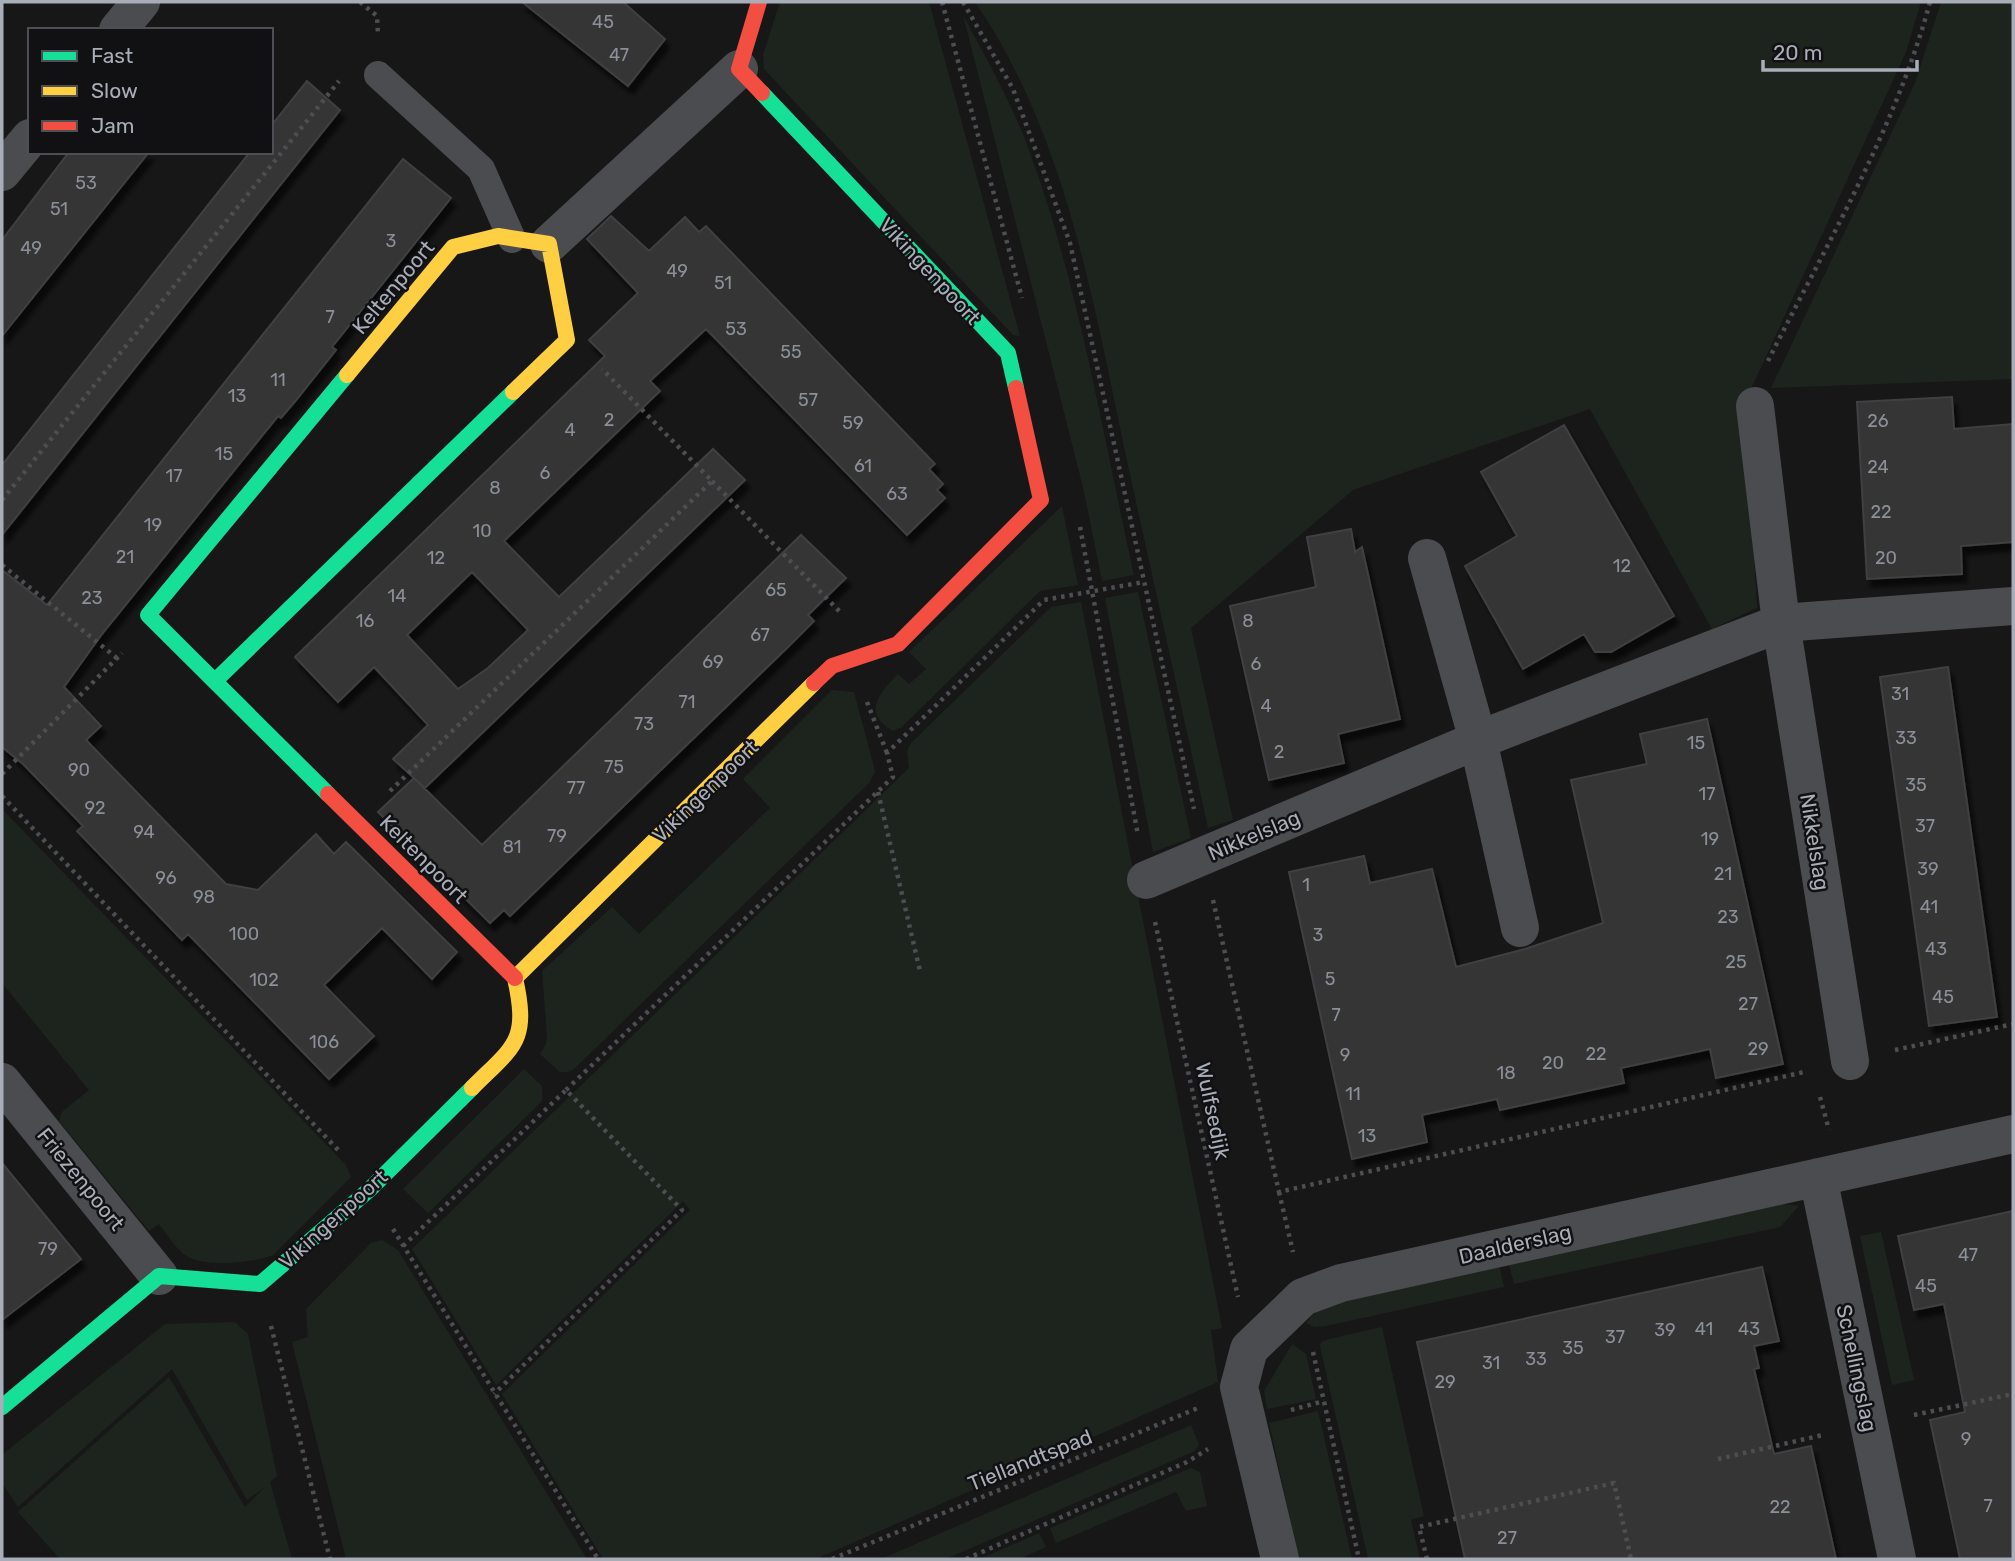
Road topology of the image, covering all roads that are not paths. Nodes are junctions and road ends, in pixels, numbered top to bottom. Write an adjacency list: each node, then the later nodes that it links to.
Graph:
1 (141, 2): 3 (street)
2 (759, 2): 4 (street)
3 (120, 28)
4 (738, 69): 8 (street); 17 (street, Vikingenpoort)
5 (378, 75): 8 (lane)
6 (28, 140): 7 (street)
7 (2, 172)
8 (531, 241): 13 (street); 13 (street, Keltenpoort)
9 (1755, 406): 12 (street, Nikkelslag)
10 (1427, 558): 14 (street)
11 (2013, 606): 12 (street, Nikkelslag)
12 (1781, 623): 14 (street, Nikkelslag); 18 (street, Nikkelslag)
13 (215, 681): 17 (street, Keltenpoort)
14 (1478, 740): 15 (street, Nikkelslag); 16 (street)
15 (1146, 880)
16 (1521, 928)
17 (515, 978): 22 (street, Vikingenpoort)
18 (1850, 1060)
19 (2, 1082): 22 (street, Friezenpoort)
20 (2013, 1134): 21 (street, Daalderslag)
21 (1818, 1177): 24 (street, Daalderslag); 25 (street, Schellingslag)
22 (159, 1276): 23 (street)
23 (2, 1407)
24 (1280, 1559)
25 (1897, 1559)

